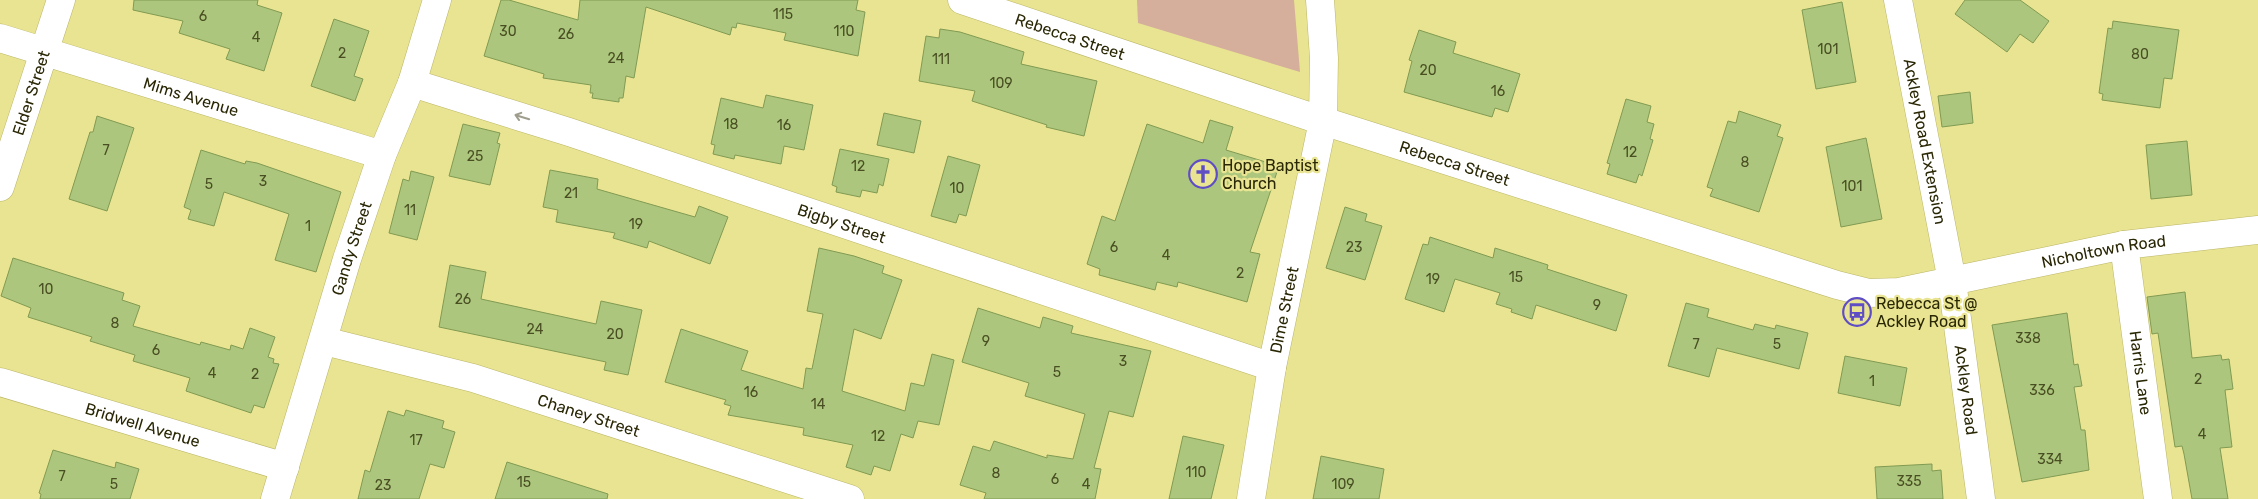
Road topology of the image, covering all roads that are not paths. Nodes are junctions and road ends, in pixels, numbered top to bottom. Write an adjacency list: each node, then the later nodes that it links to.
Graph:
1 (61, 0): 7 (street, Elder Street)
2 (438, 0): 8 (street, Gandy Street)
3 (962, 0): 9 (street, Rebecca Street)
4 (1320, 0): 9 (street, Dime Street)
5 (1898, 0): 14 (street, Ackley Road Extension)
6 (0, 38): 7 (street, Mims Avenue)
7 (45, 52): 10 (street, Mims Avenue); 11 (street, Elder Street)
8 (412, 83): 10 (street, Gandy Street); 16 (street, Bigby Street, one-way to 8)
9 (1323, 120): 14 (street, Rebecca Street); 16 (street, Dime Street)
10 (382, 155): 15 (street, Gandy Street)
11 (0, 187)
12 (2258, 230): 13 (street, Nicholtown Road)
13 (2124, 245): 14 (street, Nicholtown Road); 23 (street, Harris Lane)
14 (1952, 281): 22 (street, Ackley Road)
15 (324, 341): 18 (street, Gandy Street); 20 (street, Chaney Street)
16 (1272, 367): 21 (street, Dime Street)
17 (0, 382): 18 (street, Bridwell Avenue)
18 (285, 467): 19 (street, Gandy Street)
19 (275, 499)
20 (850, 499)
21 (1251, 499)
22 (1981, 499)
23 (2158, 499)

